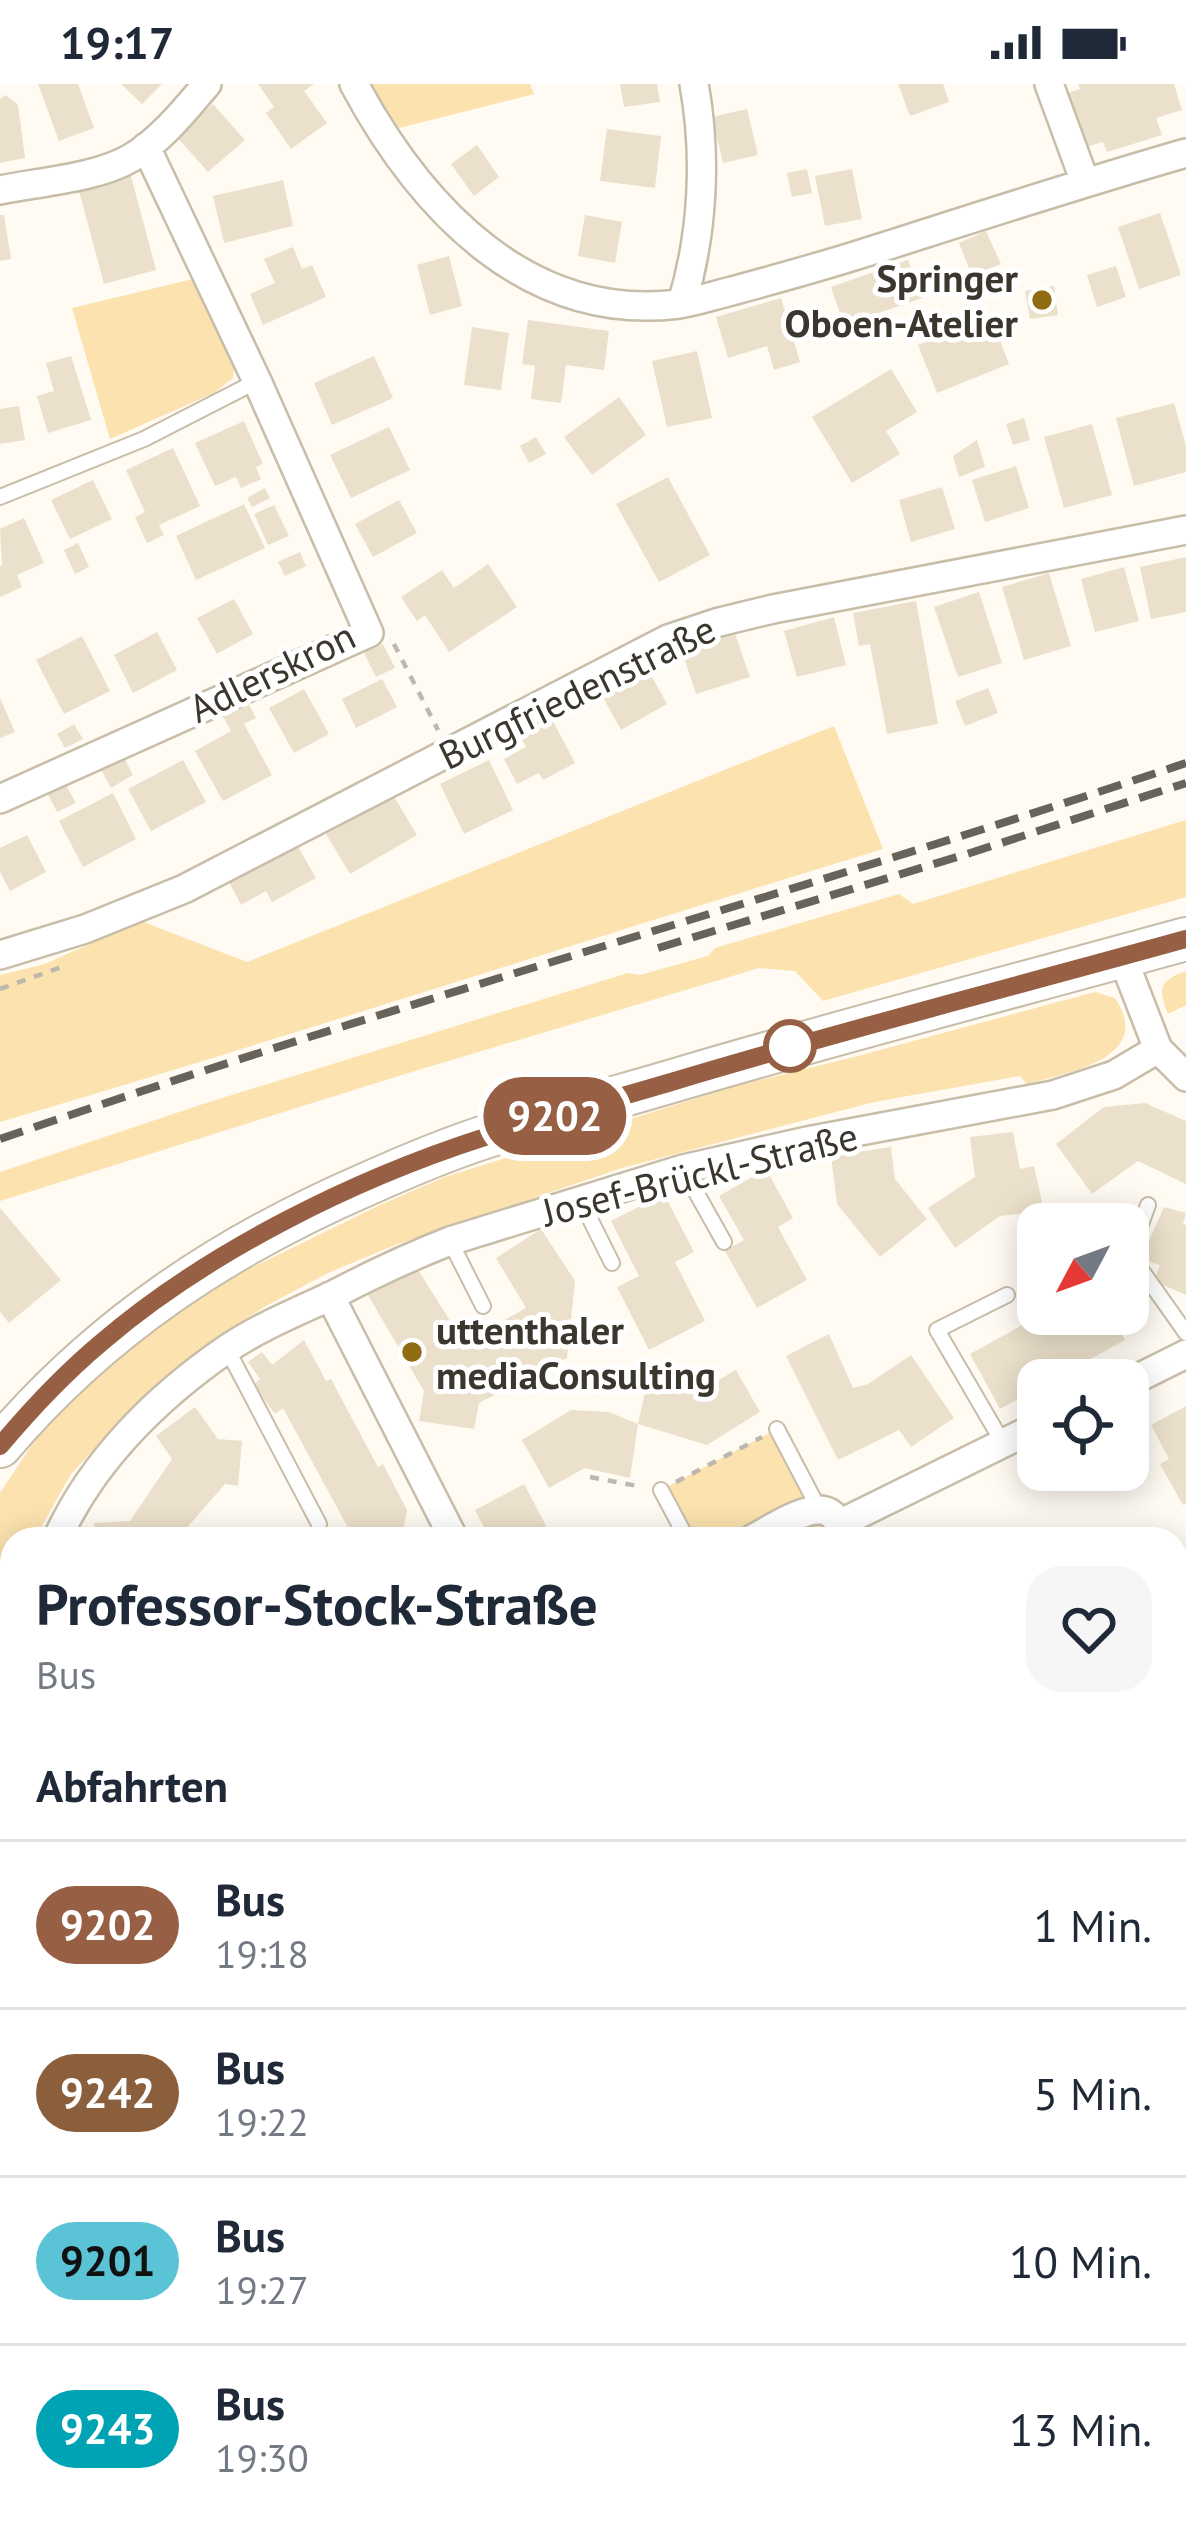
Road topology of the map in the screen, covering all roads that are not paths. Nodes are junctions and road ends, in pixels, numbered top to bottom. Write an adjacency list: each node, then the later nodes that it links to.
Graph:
1 (207, 84): 5 (street)
2 (354, 84): 9 (street)
3 (694, 84): 9 (street)
4 (1049, 84): 7 (street)
5 (146, 147): 8 (street); 10 (street, Adlerskron)
6 (1186, 153): 7 (street)
7 (1085, 182): 9 (street)
8 (0, 190)
9 (682, 303)
10 (257, 381): 11 (lane); 13 (street, Adlerskron)
11 (0, 497)
12 (1186, 530): 15 (street, Burgfriedenstraße)
13 (0, 799)
14 (1186, 939): 16 (main road)
15 (0, 955)
16 (1123, 956): 17 (street); 35 (main road)
17 (1158, 1049): 18 (street); 19 (street, Josef-Brückl-Straße)
18 (1186, 1077)
19 (683, 1169): 20 (street, Josef-Brückl-Straße); 22 (lane)
20 (581, 1201): 21 (street, Josef-Brückl-Straße); 23 (lane)
21 (450, 1241): 26 (street, Josef-Brückl-Straße); 27 (lane)
22 (724, 1242)
23 (613, 1263)
24 (1149, 1281): 28 (lane)
25 (1007, 1294): 34 (lane)
26 (330, 1296): 29 (street, Josef-Brückl-Straße); 40 (street)
27 (483, 1306)
28 (1186, 1333)
29 (227, 1349): 37 (lane); 39 (street, Josef-Brückl-Straße)
30 (1186, 1354): 31 (street)
31 (1149, 1372)
32 (777, 1429): 38 (lane)
33 (1017, 1436): 34 (street)
34 (1004, 1443): 38 (street)
35 (0, 1446)
36 (661, 1490): 41 (lane)
37 (319, 1524)
38 (833, 1524): 42 (street)
39 (62, 1527)
40 (448, 1527)
41 (681, 1527)
42 (775, 1527)

